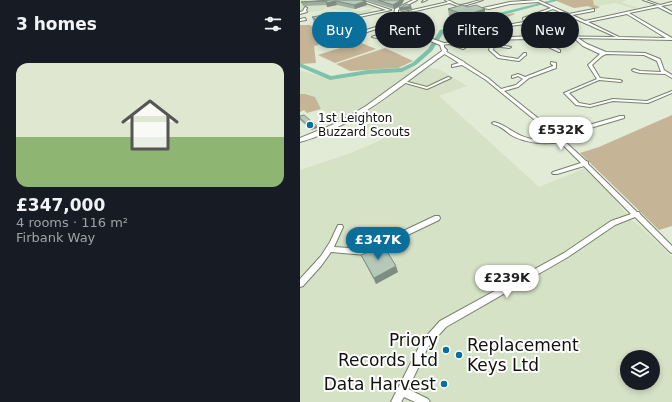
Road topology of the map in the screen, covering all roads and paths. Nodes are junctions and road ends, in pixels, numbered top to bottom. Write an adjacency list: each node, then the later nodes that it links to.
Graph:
1 (357, 0): 14 (street)
2 (415, 0): 15 (main road)
3 (445, 0): 7 (street)
4 (482, 0): 7 (street)
5 (536, 0): 11 (street); 13 (street)
6 (644, 0): 10 (street)
7 (449, 2): 18 (street)
8 (672, 3): 10 (street)
9 (560, 5): 11 (street)
10 (659, 6): 23 (street); 24 (street)
11 (552, 7): 19 (street); 20 (street)
12 (306, 8): 21 (street)
13 (484, 8)
14 (390, 10): 15 (street); 26 (street)
15 (396, 10)
16 (593, 10): 17 (street)
17 (589, 11): 22 (street); 25 (street)
18 (412, 12)
19 (538, 12)
20 (563, 12)
21 (300, 13)
22 (579, 13)
23 (627, 13): 30 (street); 33 (street)
24 (672, 13)
25 (597, 14)
26 (367, 15)
27 (305, 19): 29 (street)
28 (579, 19): 30 (street)
29 (300, 20)
30 (586, 22): 32 (street)
31 (579, 37): 32 (street)
32 (620, 37): 33 (street)
33 (671, 39)
34 (435, 41): 36 (main road)
35 (579, 42): 42 (street)
36 (441, 44): 40 (main road)
37 (492, 48): 41 (street)
38 (553, 48): 39 (street)
39 (559, 51)
40 (444, 52): 44 (street); 54 (main road)
41 (525, 54)
42 (604, 54): 47 (street); 51 (street)
43 (552, 62): 52 (street)
44 (463, 63): 45 (street); 55 (street)
45 (453, 66)
46 (634, 70): 47 (street)
47 (665, 73): 49 (street)
48 (513, 76): 52 (street)
49 (672, 77)
50 (449, 78): 54 (street)
51 (599, 79): 53 (street); 56 (street)
52 (526, 80): 55 (street)
53 (620, 81)
54 (404, 82): 60 (main road)
55 (501, 90): 59 (street)
56 (672, 92)
57 (622, 117): 59 (street)
58 (494, 123): 61 (street)
59 (557, 136): 61 (street)
60 (300, 140)
61 (562, 140): 62 (street)
62 (586, 163): 63 (street); 64 (street)
63 (555, 173)
64 (637, 214): 68 (street); 70 (street)
65 (437, 218): 67 (street)
66 (340, 227): 67 (street)
67 (331, 249): 69 (street)
68 (672, 250)
69 (300, 284)
70 (402, 391): 71 (street); 72 (street)
71 (396, 402)
72 (425, 402)

